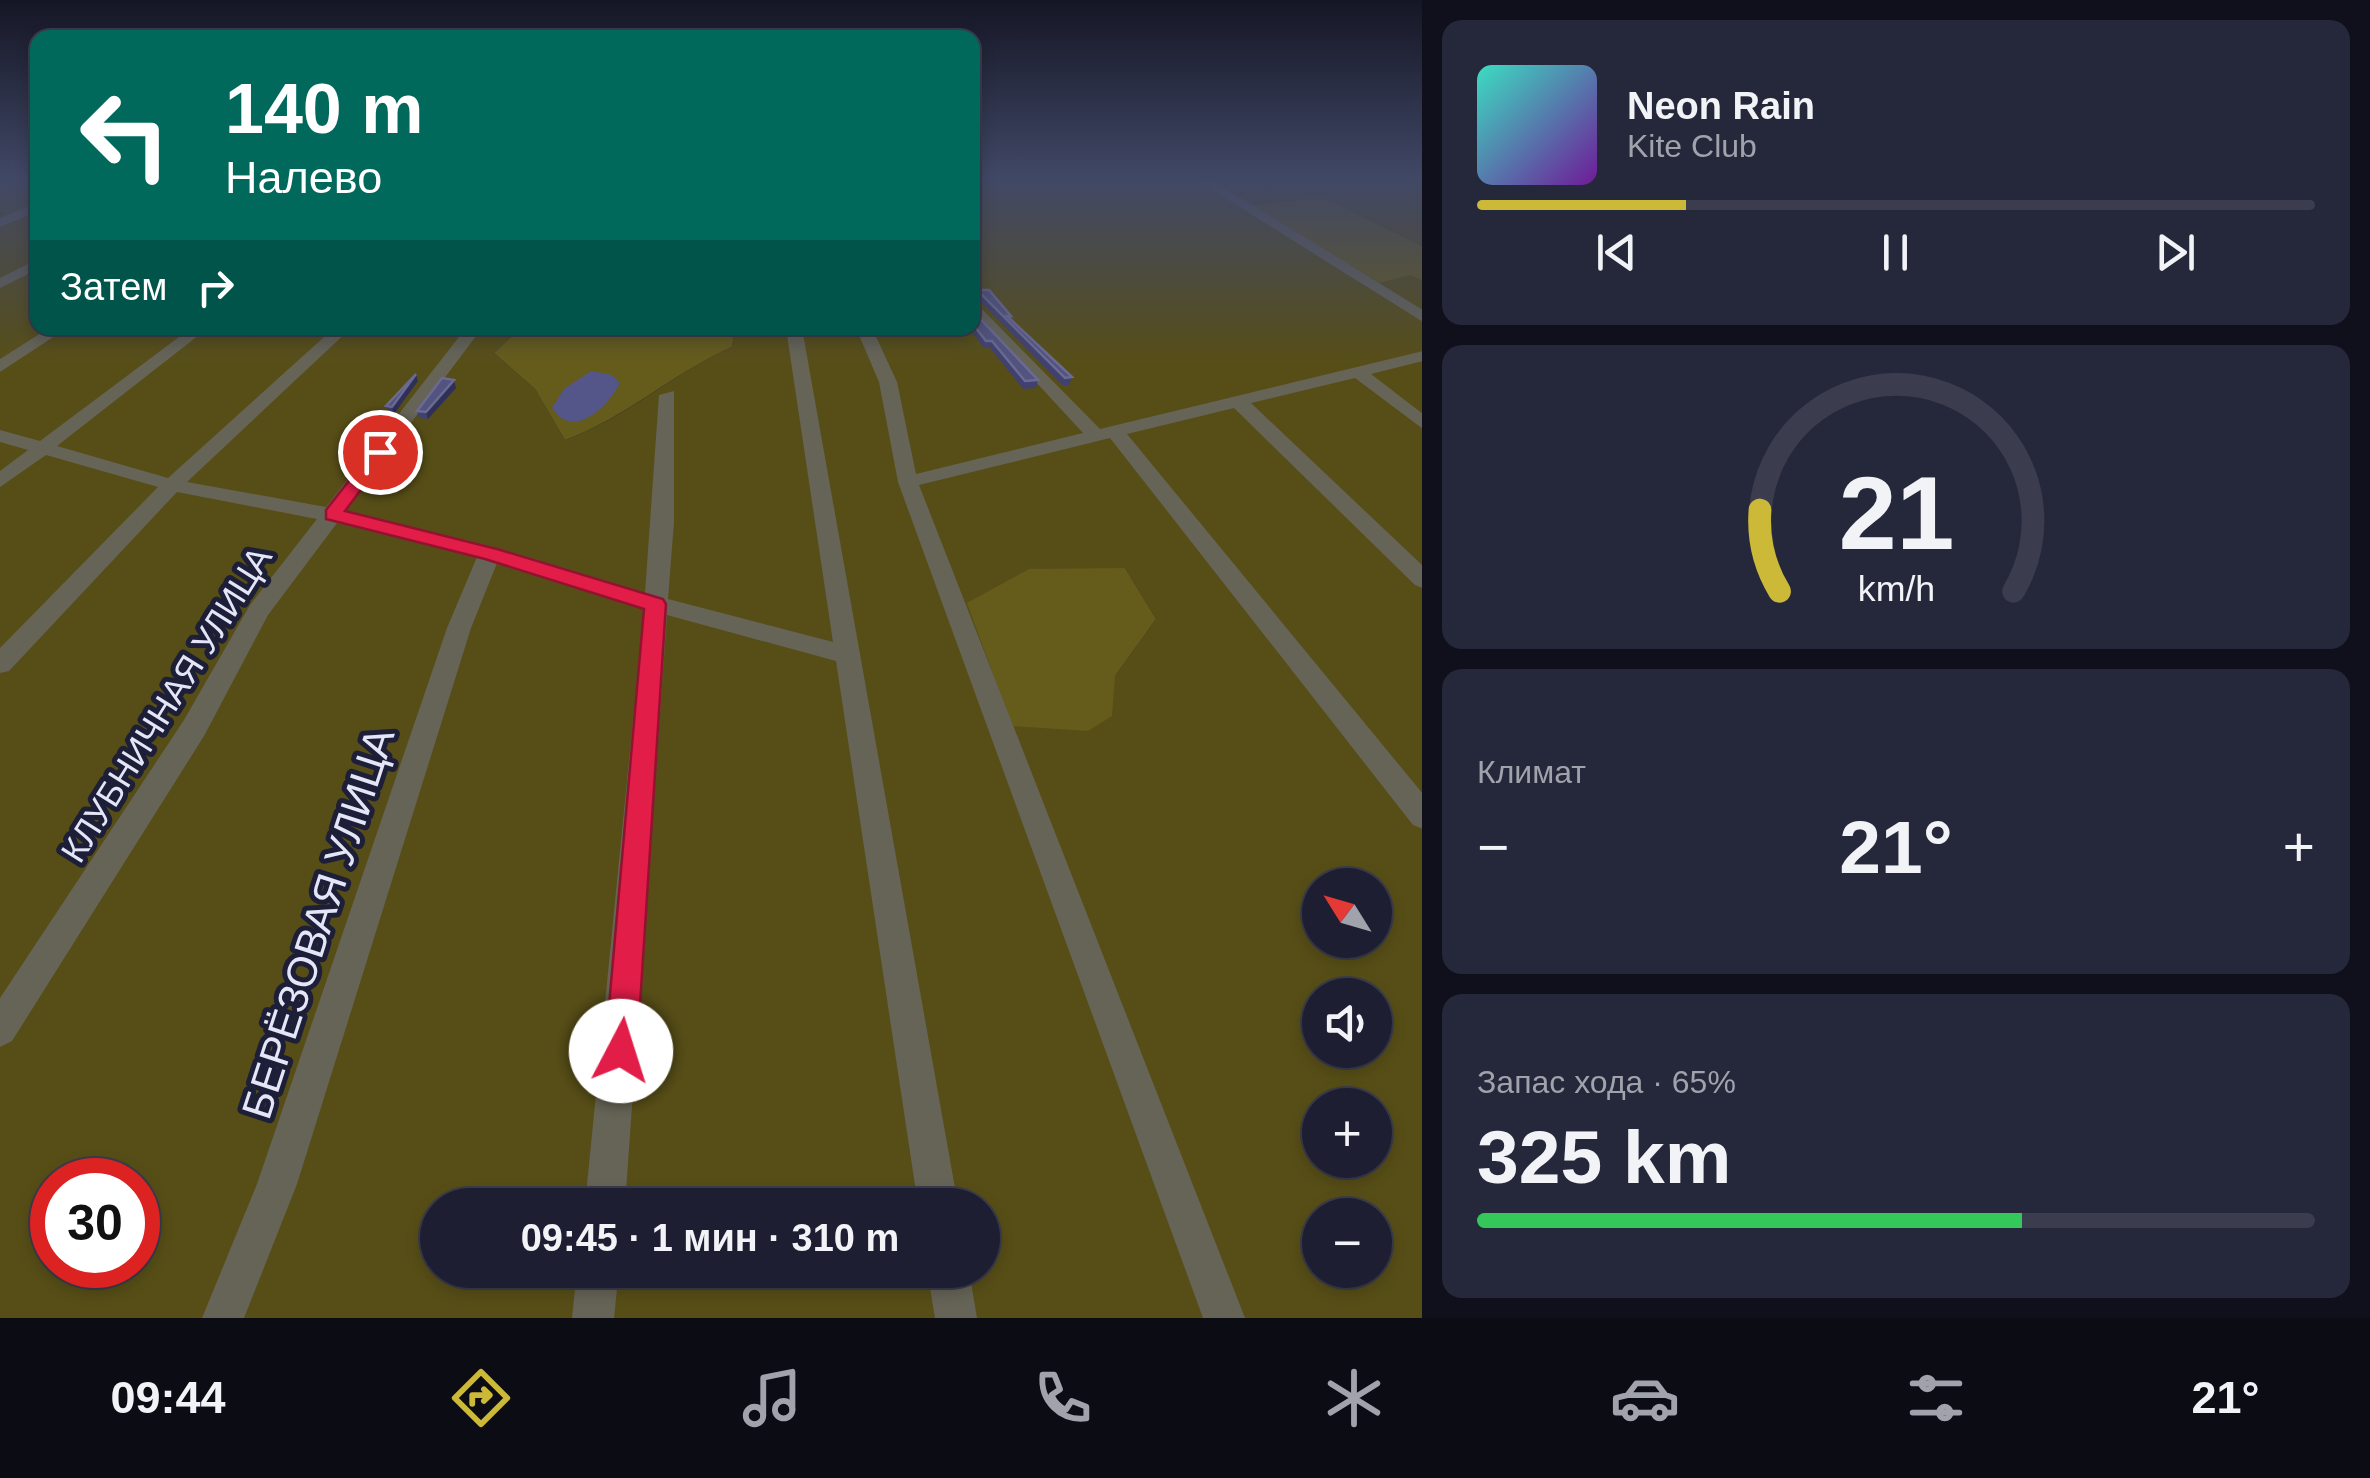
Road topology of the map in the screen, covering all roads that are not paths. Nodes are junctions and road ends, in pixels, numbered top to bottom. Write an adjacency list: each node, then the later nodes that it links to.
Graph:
1 (1299, 241): 5 (street)
2 (30, 268): 3 (street)
3 (0, 284)
4 (980, 311): 18 (street)
5 (1422, 318)
6 (49, 335): 13 (street)
7 (191, 335): 20 (street)
8 (335, 335): 23 (street)
9 (469, 335): 24 (street, КЛУБНИЧНАЯ УЛИЦА)
10 (795, 335): 28 (street)
11 (867, 335): 22 (street)
12 (1422, 356): 14 (street)
13 (0, 367)
14 (1358, 372): 16 (street); 17 (street)
15 (668, 395): 27 (street)
16 (1237, 400): 18 (street); 26 (street)
17 (1422, 424)
18 (1104, 434): 22 (street); 30 (street)
19 (0, 436): 20 (street)
20 (43, 446): 21 (street); 23 (street)
21 (0, 481)
22 (908, 482): 39 (street)
23 (172, 485): 24 (street); 29 (street)
24 (333, 514): 25 (street); 31 (street, КЛУБНИЧНАЯ УЛИЦА)
25 (490, 553): 27 (street); 36 (street, БЕРЁЗОВАЯ УЛИЦА)
26 (1422, 580)
27 (655, 604): 28 (street); 32 (street)
28 (849, 655): 33 (street)
29 (0, 664)
30 (1422, 816)
31 (0, 1028)
32 (606, 1188)
33 (935, 1188)
34 (596, 1288): 37 (street)
35 (951, 1288): 38 (street)
36 (223, 1318)
37 (594, 1318)
38 (956, 1318)
39 (1224, 1318)

